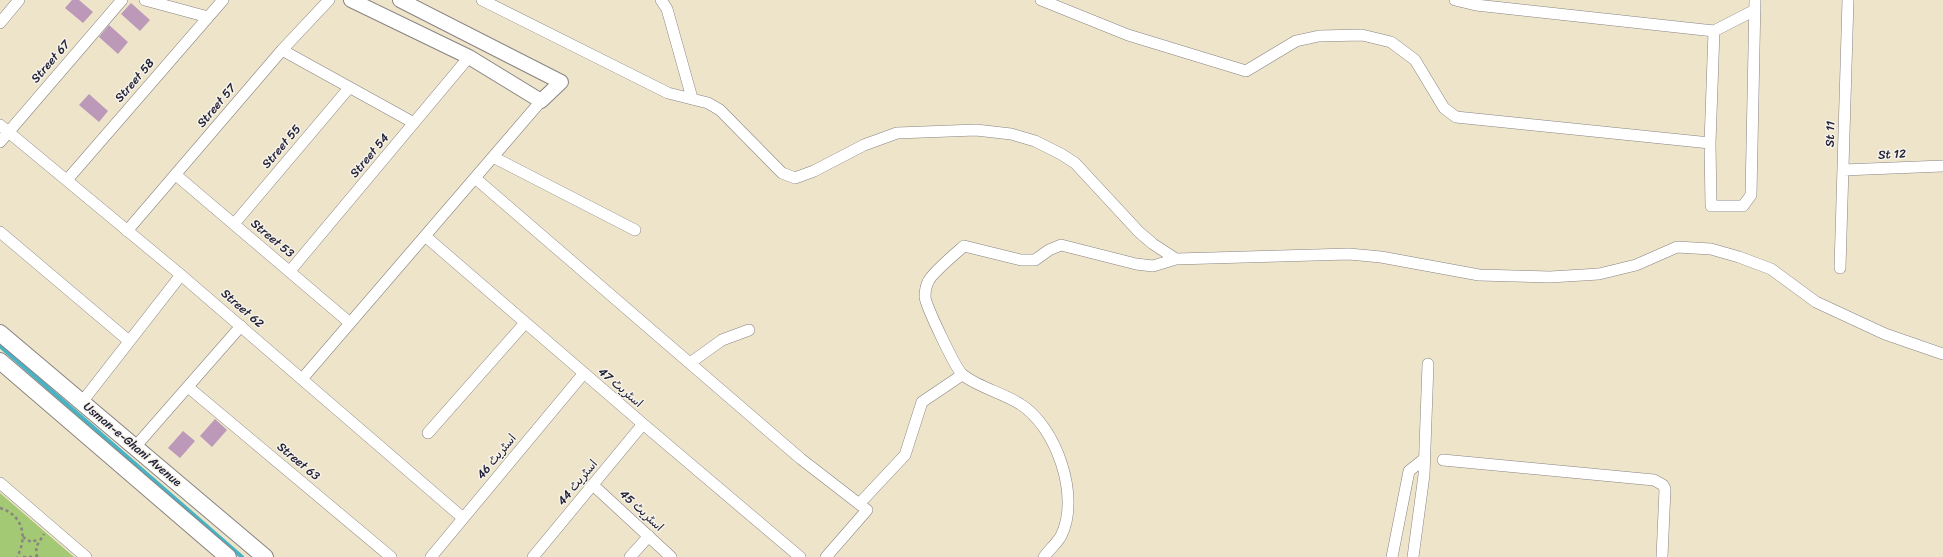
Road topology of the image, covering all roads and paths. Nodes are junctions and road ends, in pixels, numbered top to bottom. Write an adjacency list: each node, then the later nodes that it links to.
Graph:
1 (20, 0): 15 (street)
2 (122, 0): 23 (street, Street 67)
3 (146, 0): 14 (street)
4 (223, 0): 14 (street, Street 58)
5 (329, 0): 17 (street, Street 57)
6 (351, 0): 18 (street)
7 (400, 0): 21 (street)
8 (482, 0): 20 (street)
9 (661, 0): 20 (street)
10 (1041, 0): 25 (street)
11 (1454, 0): 16 (street)
12 (1848, 0): 28 (street, St 11)
13 (1755, 5): 16 (street); 25 (street)
14 (208, 17): 31 (street, Street 58)
15 (0, 23)
16 (1714, 31): 25 (street)
17 (282, 50): 19 (street); 29 (street, Street 57)
18 (469, 57): 21 (street); 22 (street, Street 54)
19 (349, 88): 22 (street); 32 (street, Street 55)
20 (692, 98): 37 (street)
21 (541, 101): 26 (street)
22 (414, 123): 39 (street, Street 54)
23 (4, 128): 24 (street, Street 67); 31 (street, Street 62)
24 (0, 142)
25 (1710, 143)
26 (493, 157): 30 (street); 33 (street)
27 (1943, 166): 28 (street, St 12)
28 (1843, 170): 38 (street, St 11)
29 (176, 175): 32 (street, Street 53); 34 (street, Street 57)
30 (475, 178): 36 (street); 49 (street)
31 (67, 180): 34 (street, Street 62)
32 (234, 224): 39 (street, Street 53)
33 (635, 230)
34 (127, 231): 40 (street, Street 62)
35 (0, 232): 46 (street)
36 (425, 236): 41 (street); 42 (street, اسٹریٹ 47)
37 (1176, 259): 47 (street); 52 (street)
38 (1840, 268)
39 (290, 271): 41 (street, Street 53)
40 (181, 274): 43 (street, Street 62); 46 (street)
41 (350, 323): 53 (street)
42 (526, 323): 51 (street, اسٹریٹ 47); 57 (street)
43 (241, 326): 53 (street, Street 62); 54 (street)
44 (749, 330): 49 (street)
45 (0, 333): 55 (main road, Usman-e-Ghani Avenue)
46 (129, 341): 55 (street)
47 (1943, 354)
48 (0, 361): 74 (main road, Usman-e-Ghani Avenue)
49 (690, 363): 63 (street)
50 (1428, 364): 59 (street)
51 (584, 373): 56 (street, اسٹریٹ 47); 65 (street, اسٹریٹ 46)
52 (962, 375): 63 (street); 83 (street)
53 (302, 378): 65 (street, Street 62)
54 (188, 387): 58 (street); 76 (street, Street 63)
55 (82, 402): 58 (main road, Usman-e-Ghani Avenue)
56 (642, 424): 62 (street, اسٹریٹ 44); 81 (street, اسٹریٹ 47)
57 (428, 433)
58 (134, 447): 75 (main road, Usman-e-Ghani Avenue)
59 (1424, 459): 84 (street); 85 (street)
60 (1443, 460): 86 (street)
61 (0, 483): 66 (street)
62 (594, 485): 67 (street, اسٹریٹ 45); 78 (street, اسٹریٹ 44)
63 (863, 507): 82 (street)
64 (0, 508): 68 (path)
65 (464, 518): 77 (street, اسٹریٹ 46)
66 (50, 526): 69 (path); 73 (street)
67 (648, 536): 79 (street); 80 (street, اسٹریٹ 45)
68 (23, 537): 69 (path); 70 (path)
69 (39, 539): 72 (path)
70 (17, 557)
71 (23, 557): 72 (path)
72 (36, 557)
73 (86, 557)
74 (228, 557)
75 (264, 557)
76 (391, 557)
77 (431, 557)
78 (533, 557)
79 (630, 557)
80 (671, 557)
81 (800, 557)
82 (826, 557)
83 (1044, 557)
84 (1392, 557)
85 (1413, 557)
86 (1662, 557)

